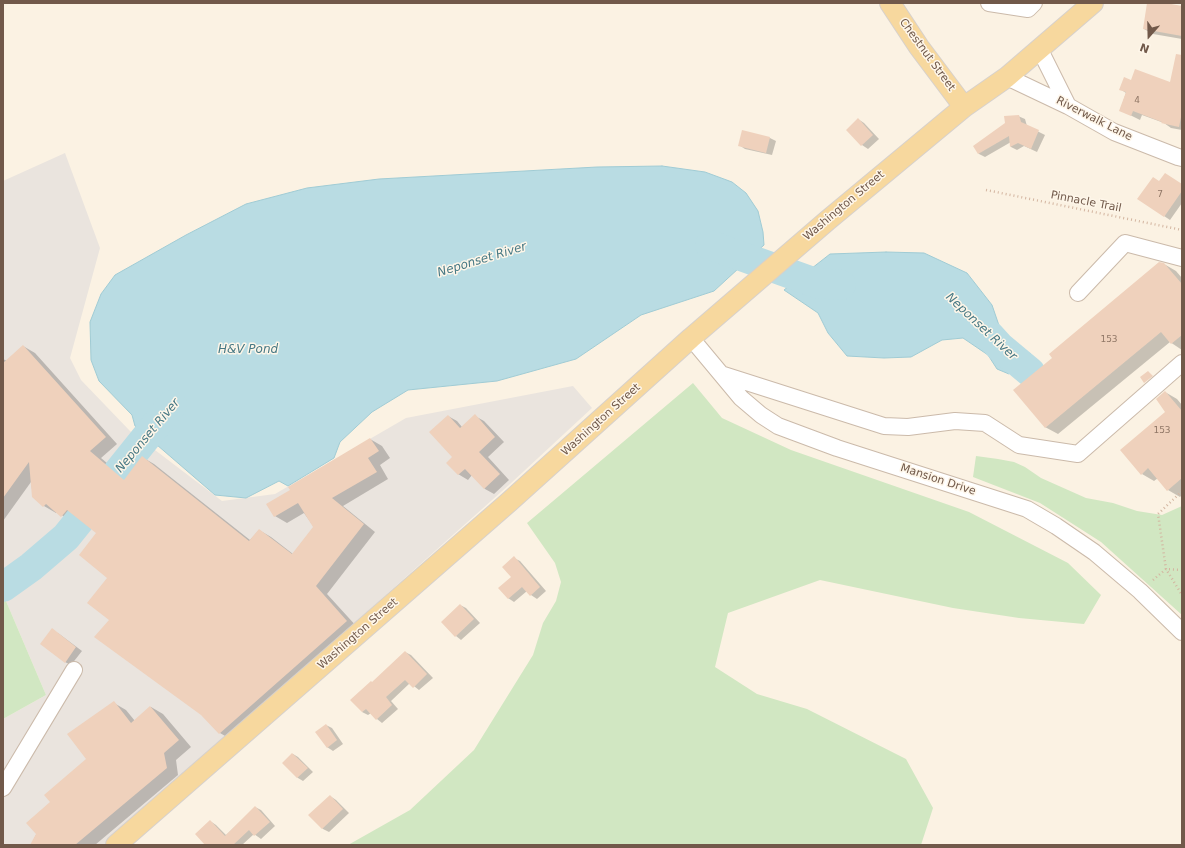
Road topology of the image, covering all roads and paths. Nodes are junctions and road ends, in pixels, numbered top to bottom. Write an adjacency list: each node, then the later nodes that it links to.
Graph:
1 (890, 3): 8 (main road, Chestnut Street)
2 (989, 3): 3 (street)
3 (1034, 3)
4 (1092, 3): 5 (main road, Washington Street)
5 (1040, 50): 6 (main road, Washington Street); 7 (street)
6 (1007, 77): 7 (street, Riverwalk Lane); 8 (main road, Washington Street)
7 (1068, 106): 9 (street, Riverwalk Lane)
8 (964, 107): 14 (main road, Washington Street)
9 (1182, 158)
10 (986, 190): 11 (path, Pinnacle Trail)
11 (1182, 230)
12 (1182, 258): 13 (street)
13 (1078, 293)
14 (691, 338): 16 (street, Mansion Drive); 24 (main road, Washington Street)
15 (1182, 363): 16 (street)
16 (721, 374): 21 (street, Mansion Drive)
17 (1182, 492): 18 (path)
18 (1166, 569): 19 (path); 20 (path)
19 (1182, 570)
20 (1182, 595)
21 (1182, 632)
22 (74, 670): 23 (street)
23 (3, 788)
24 (116, 845)

